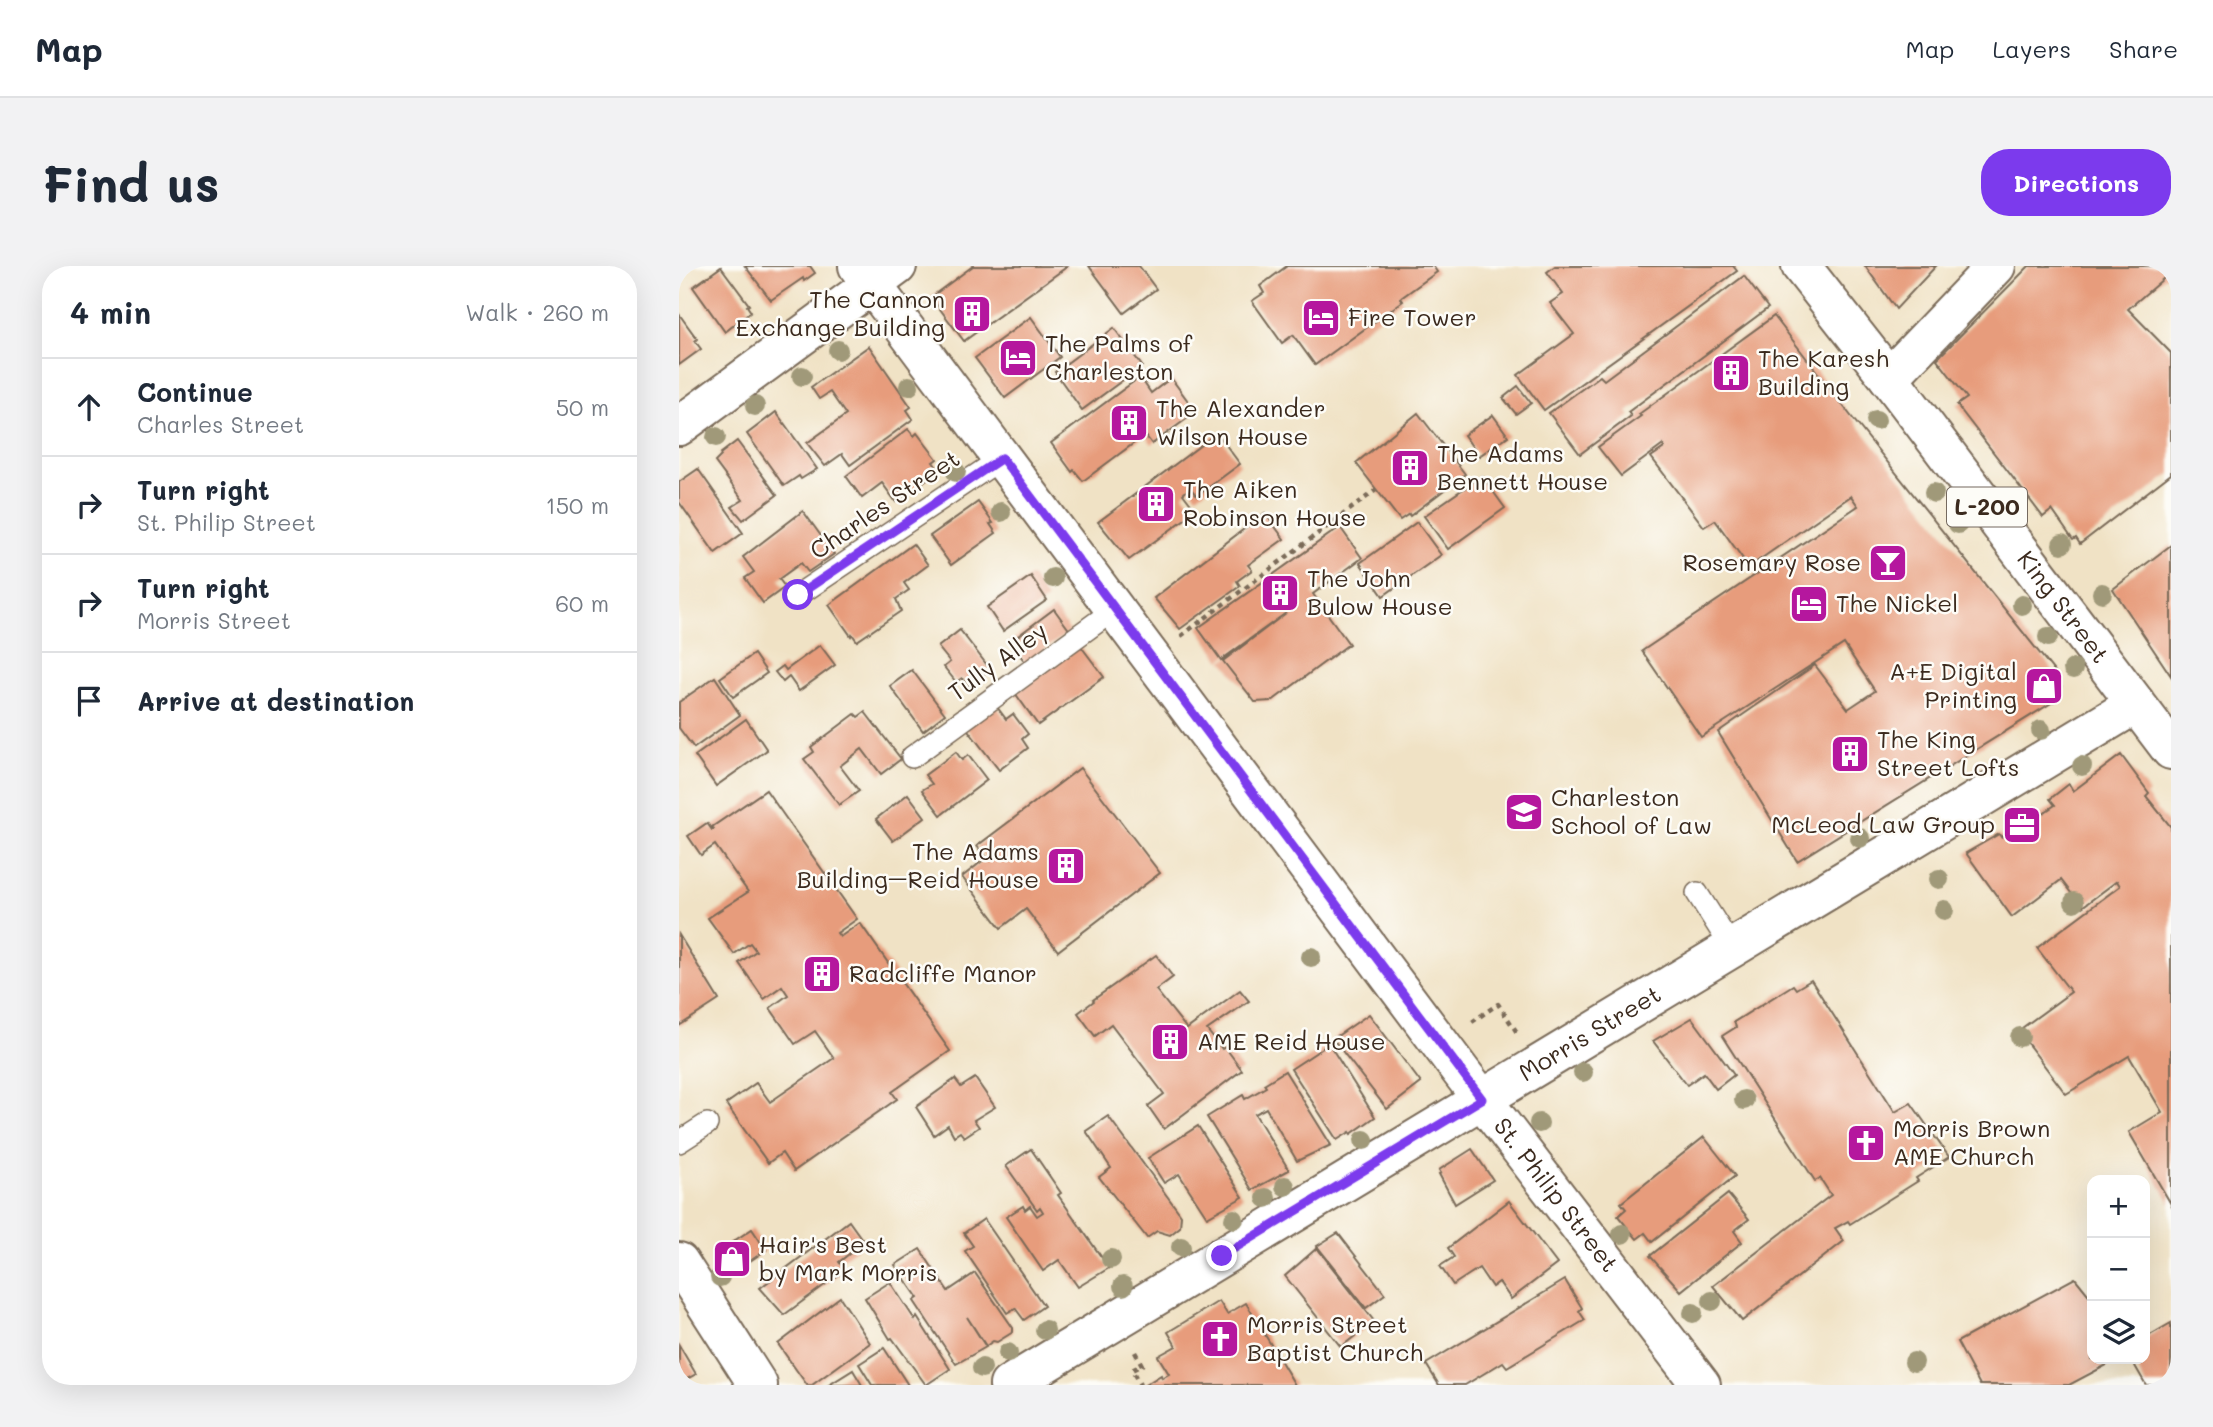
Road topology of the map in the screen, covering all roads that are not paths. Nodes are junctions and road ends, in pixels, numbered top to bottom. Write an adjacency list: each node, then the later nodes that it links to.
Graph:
1 (1801, 266): 4 (street, King Street / L-200)
2 (1996, 266): 4 (street)
3 (875, 272): 5 (street); 6 (street, St. Philip Street)
4 (1889, 378): 9 (street, King Street / L-200)
5 (682, 416)
6 (1002, 458): 7 (lane, Charles Street); 8 (street, St. Philip Street)
7 (798, 595)
8 (1115, 609): 10 (lane, Tully Alley); 13 (street, St. Philip Street)
9 (2158, 725): 12 (street, Morris Street)
10 (912, 757)
11 (1697, 893): 12 (lane)
12 (1732, 948): 13 (street, Morris Street)
13 (1482, 1099): 18 (street, Morris Street); 19 (street, St. Philip Street)
14 (707, 1124): 15 (lane)
15 (679, 1142)
16 (679, 1262): 17 (street)
17 (758, 1385)
18 (1009, 1385)
19 (1701, 1385)

